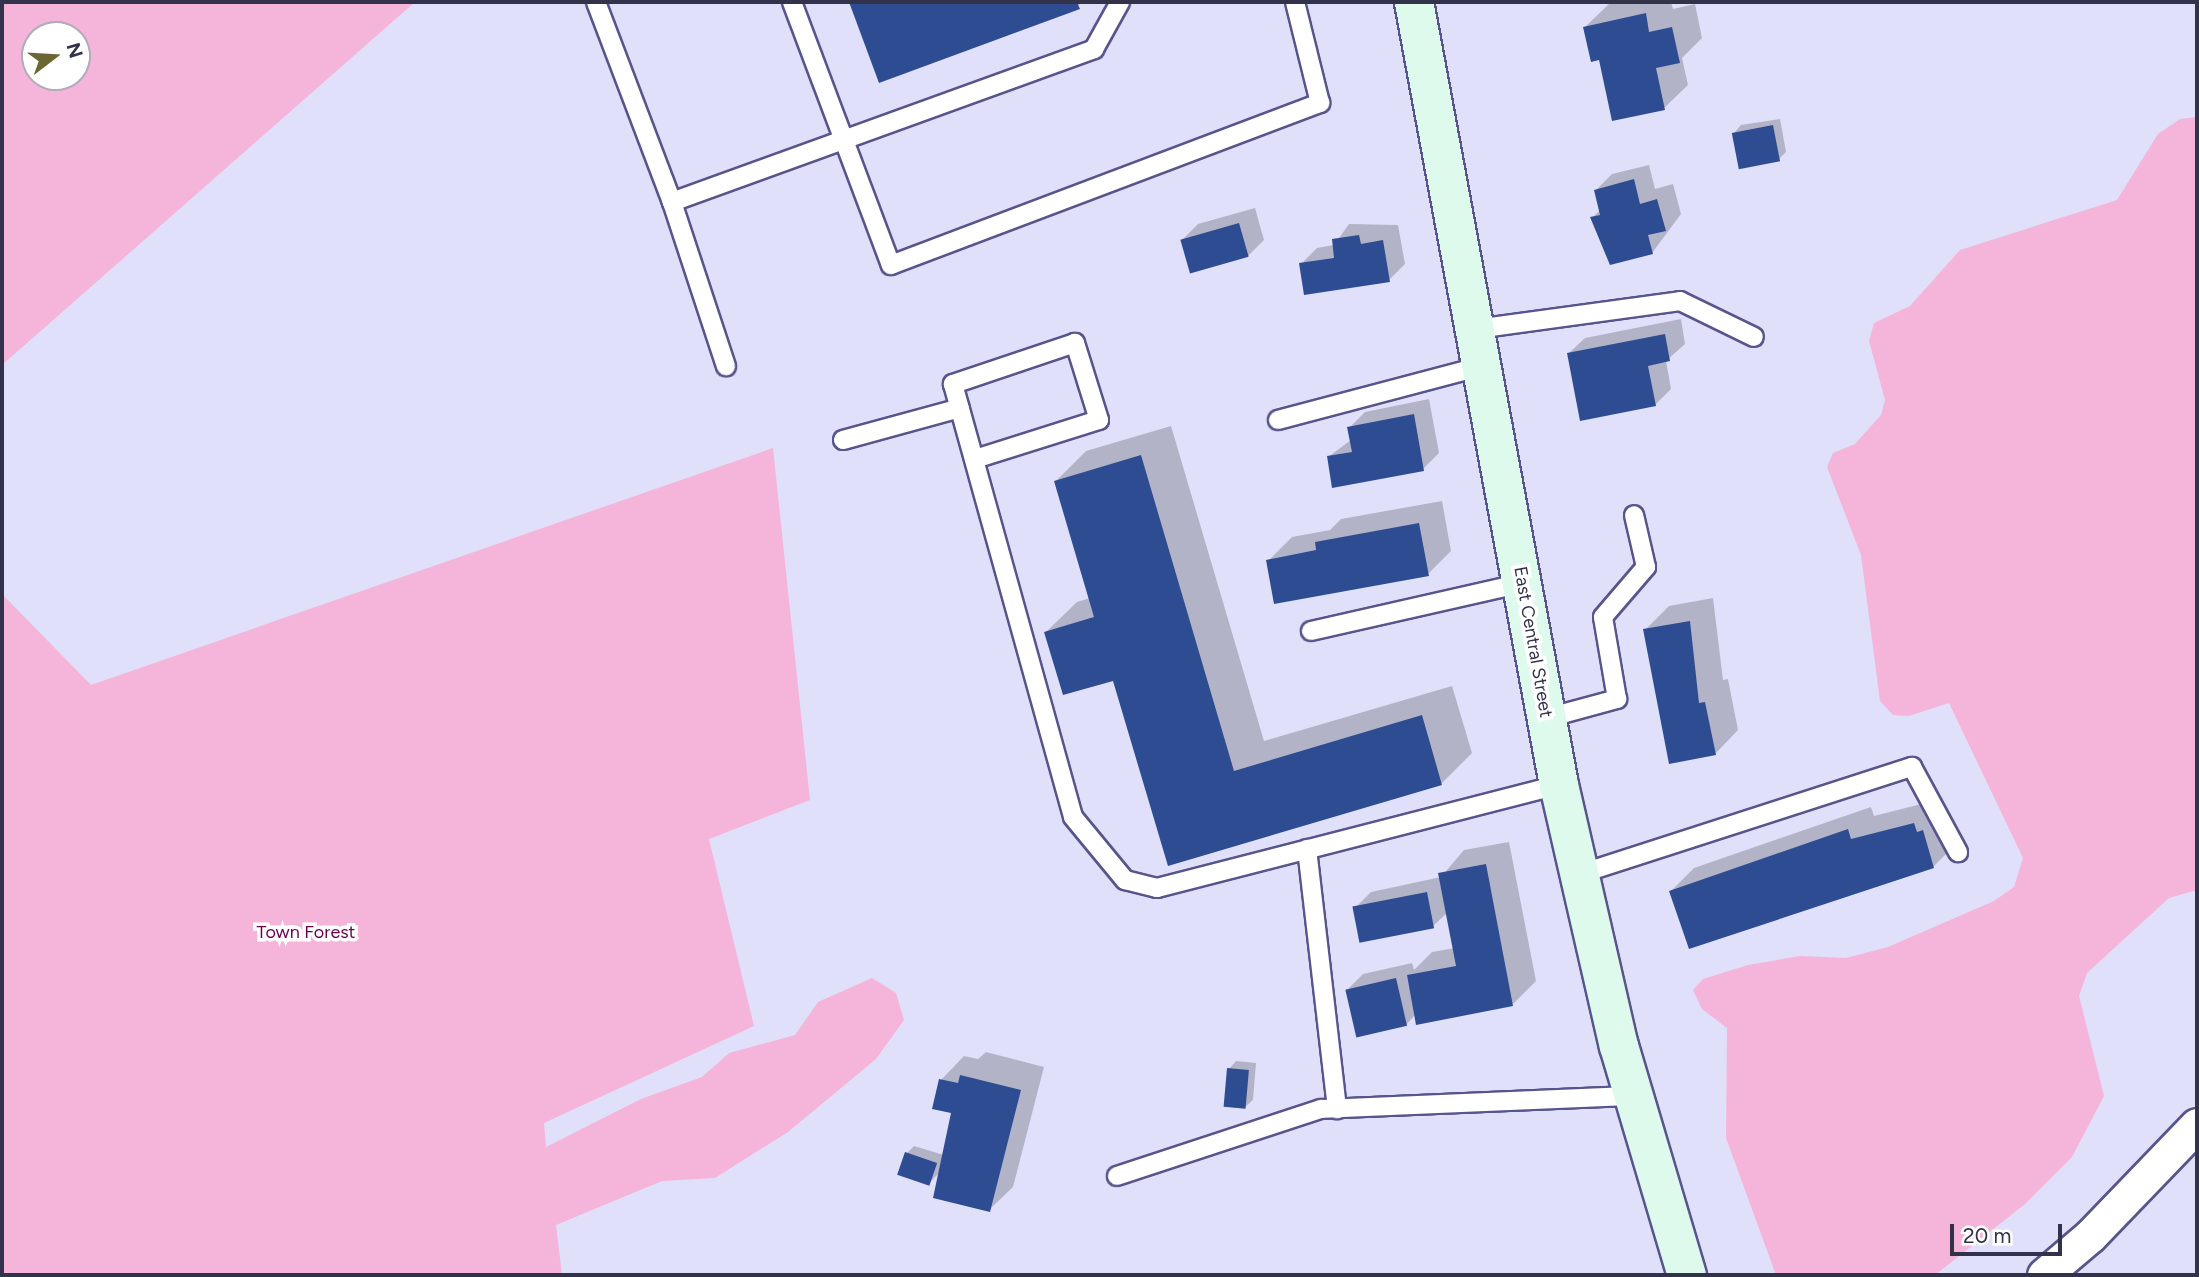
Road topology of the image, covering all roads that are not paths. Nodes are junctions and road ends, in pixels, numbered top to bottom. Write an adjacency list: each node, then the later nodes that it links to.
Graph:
1 (596, 2): 7 (lane)
2 (792, 2): 6 (lane)
3 (1119, 2): 6 (lane)
4 (1295, 2): 6 (lane)
5 (1414, 2): 8 (main road, East Central Street)
6 (842, 141): 7 (lane)
7 (672, 202): 10 (lane)
8 (1476, 329): 9 (lane); 11 (main road, East Central Street)
9 (1754, 337)
10 (726, 366)
11 (1482, 366): 13 (lane); 17 (main road, East Central Street)
12 (960, 408): 14 (lane); 15 (lane); 15 (lane)
13 (1278, 420)
14 (843, 440)
15 (975, 459): 21 (lane)
16 (1634, 515): 19 (lane)
17 (1522, 583): 18 (lane); 19 (main road, East Central Street)
18 (1311, 631)
19 (1547, 718): 20 (main road, East Central Street)
20 (1559, 785): 21 (lane); 23 (main road, East Central Street)
21 (1307, 849): 25 (lane)
22 (1958, 852): 23 (lane)
23 (1580, 874): 24 (main road, East Central Street)
24 (1632, 1096): 25 (lane); 28 (main road, East Central Street)
25 (1337, 1109): 27 (lane)
26 (2197, 1125): 29 (street)
27 (1117, 1176)
28 (1686, 1275)
29 (2043, 1275)

